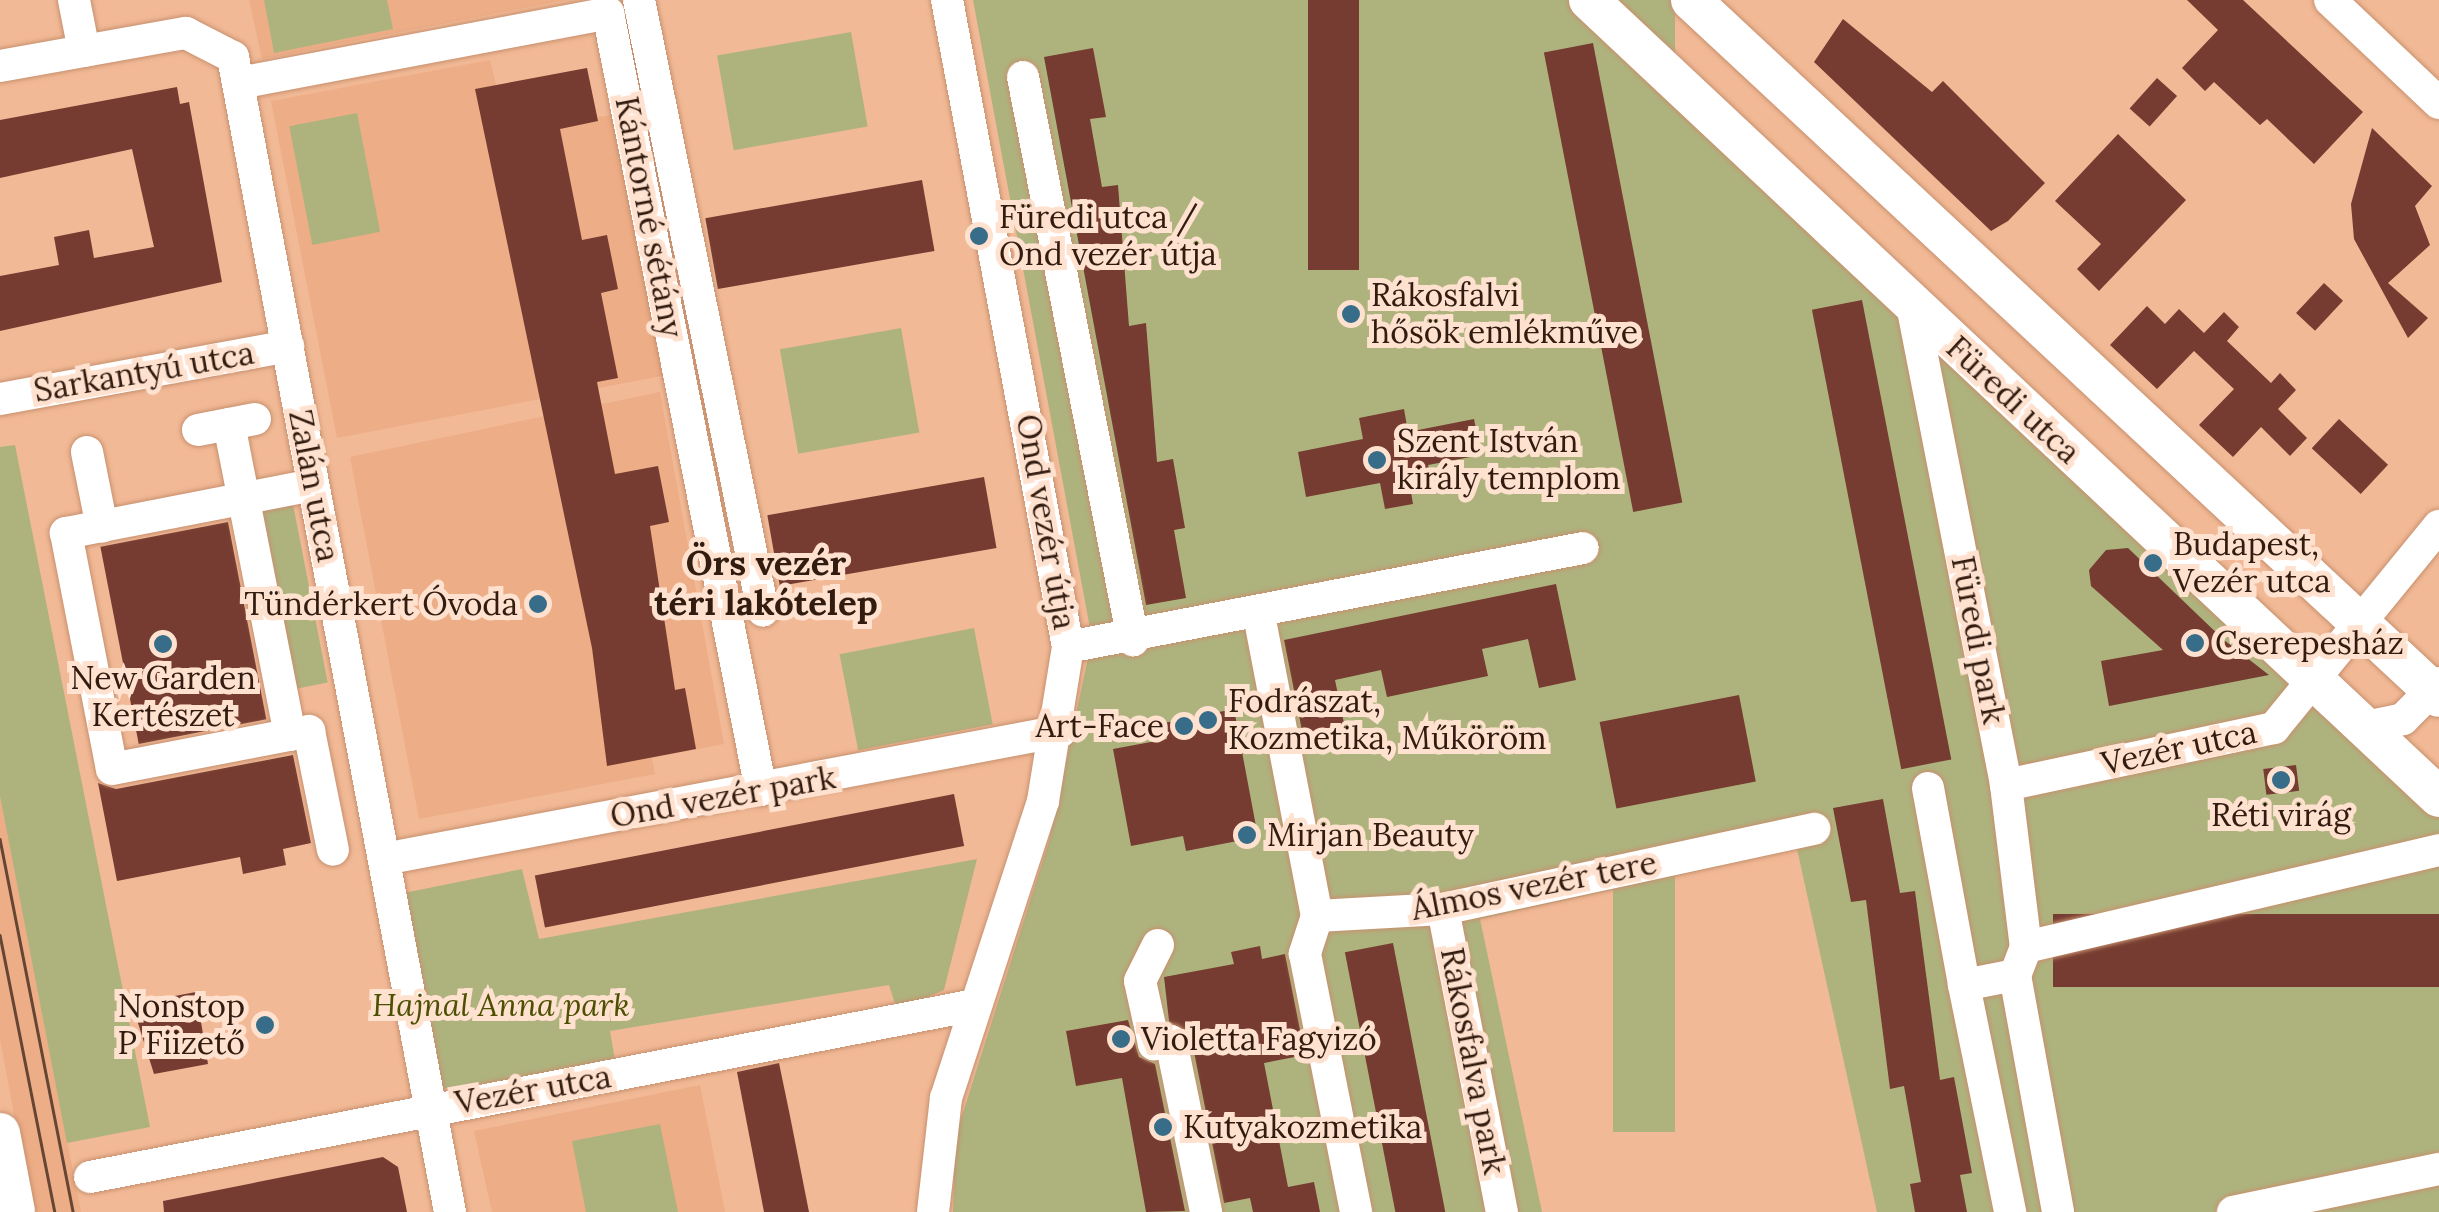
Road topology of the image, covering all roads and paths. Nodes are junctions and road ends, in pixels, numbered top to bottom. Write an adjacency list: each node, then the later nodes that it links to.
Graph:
1 (74, 0): 7 (street)
2 (639, 0): 22 (street, Kántorné sétány)
3 (947, 0): 26 (street, Ond vezér útja)
4 (1590, 0): 12 (main road, Füredi utca)
5 (1691, 0): 24 (main road)
6 (2330, 0): 11 (street)
7 (84, 51): 8 (street, Zalán utca); 10 (street, Zalán utca)
8 (7, 62)
9 (1023, 77): 25 (street)
10 (238, 82): 13 (street, Zalán utca); 34 (street, Kántorné sétány)
11 (2439, 103)
12 (1912, 305): 27 (main road, Füredi utca); 32 (street, Füredi park)
13 (288, 346): 14 (street, Sarkantyú utca); 17 (street, Zalán utca)
14 (0, 399)
15 (227, 424): 18 (street)
16 (88, 452): 19 (street)
17 (313, 485): 18 (street); 39 (street, Zalán utca)
18 (244, 498): 19 (street); 31 (street)
19 (102, 526): 31 (street)
20 (2439, 526): 24 (street, Vezér utca)
21 (1583, 548): 23 (street)
22 (763, 611)
23 (1259, 615): 25 (street); 41 (street)
24 (2358, 622): 27 (street, Vezér utca); 28 (main road)
25 (1133, 640): 26 (street)
26 (1068, 646): 30 (street, Ond vezér útja)
27 (2313, 680): 29 (main road, Füredi utca); 32 (street, Vezér utca)
28 (2437, 690): 29 (street)
29 (2366, 727): 35 (main road, Füredi utca)
30 (1061, 731): 34 (street, Ond vezér park); 45 (street, Ond vezér útja)
31 (290, 734): 37 (street)
32 (2006, 786): 43 (street, Füredi park)
33 (1928, 788): 44 (street)
34 (760, 790): 39 (street, Ond vezér park)
35 (2439, 797)
36 (1814, 829): 40 (street, Álmos vezér tere)
37 (332, 850)
38 (2439, 850): 43 (street)
39 (380, 872): 46 (street, Zalán utca)
40 (1443, 909): 41 (street, Álmos vezér tere); 55 (street, Rákosfalva park)
41 (1317, 916): 54 (street)
42 (1158, 945): 53 (street)
43 (2021, 961): 44 (street); 57 (street, Füredi park)
44 (1964, 985): 56 (street)
45 (975, 1005): 46 (street, Vezér utca); 52 (street, Ond vezér útja)
46 (430, 1108): 49 (street, Vezér utca); 51 (street, Zalán utca)
47 (0, 1133): 50 (main road)
48 (2439, 1169): 58 (street)
49 (90, 1176)
50 (9, 1199)
51 (450, 1212)
52 (933, 1212)
53 (1206, 1212)
54 (1356, 1212)
55 (1502, 1212)
56 (2010, 1212)
57 (2058, 1212)
58 (2234, 1212)

